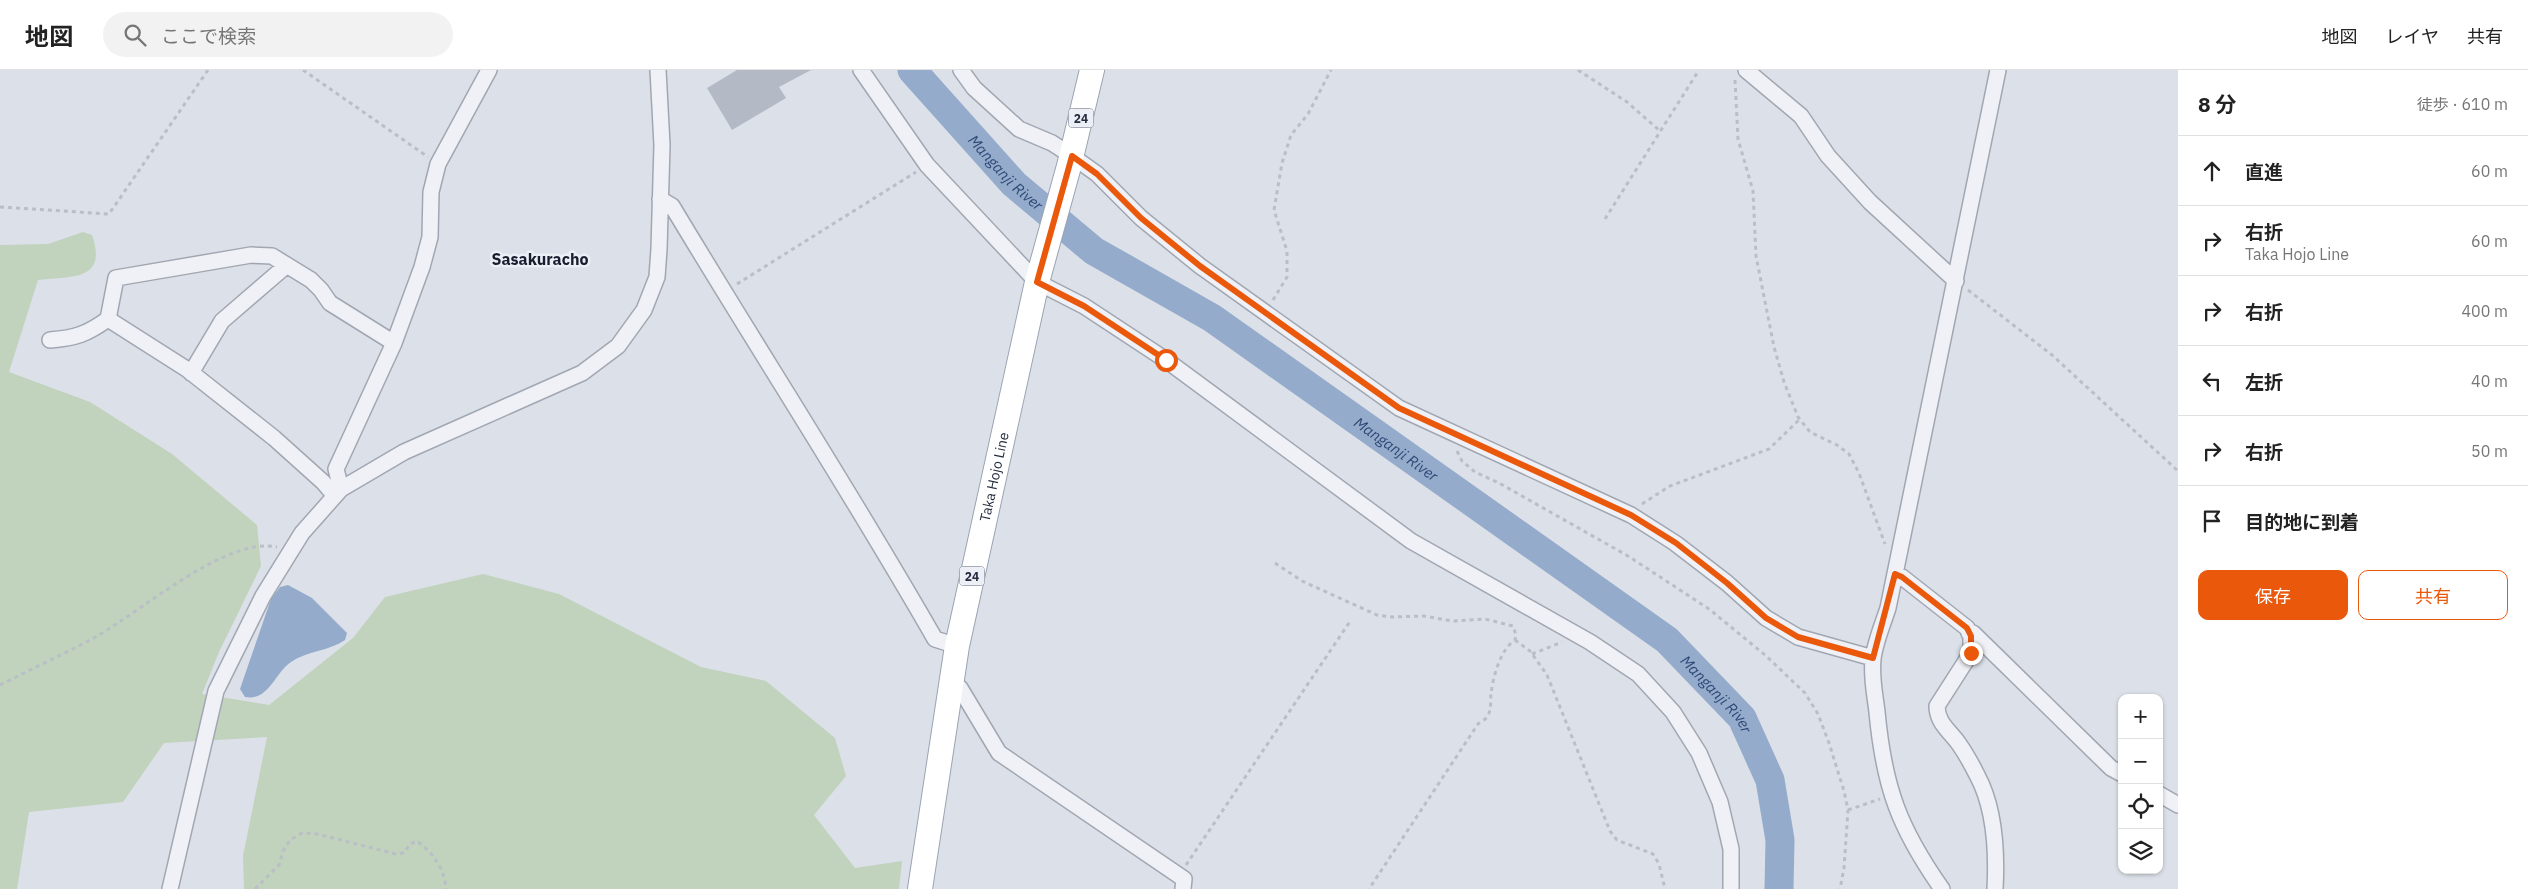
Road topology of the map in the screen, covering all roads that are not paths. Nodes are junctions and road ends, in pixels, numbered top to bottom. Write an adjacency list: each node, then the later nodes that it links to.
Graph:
1 (489, 70): 15 (street)
2 (658, 70): 9 (street)
3 (862, 70): 11 (street)
4 (961, 70): 8 (street)
5 (1092, 70): 8 (main road, Taka Hojo Line / 24)
6 (1998, 70): 12 (street)
7 (1741, 71): 12 (street)
8 (1070, 161): 11 (main road, Taka Hojo Line / 24); 21 (street)
9 (660, 199): 17 (street); 20 (street)
10 (287, 265): 13 (street); 15 (street); 16 (street)
11 (1039, 274): 20 (main road, Taka Hojo Line / 24); 29 (street)
12 (1956, 281): 18 (street)
13 (108, 319): 14 (street); 16 (street)
14 (50, 340)
15 (394, 343): 17 (street)
16 (191, 373): 17 (street)
17 (338, 492): 27 (street)
18 (1896, 568): 19 (street); 21 (street)
19 (1969, 632): 23 (street); 31 (street)
20 (957, 646): 22 (main road, Taka Hojo Line / 24)
21 (1873, 658): 30 (street)
22 (952, 682): 26 (street); 28 (main road, Taka Hojo Line / 24)
23 (2118, 772)
24 (2163, 796): 25 (street)
25 (2178, 805)
26 (1181, 882)
27 (170, 889)
28 (920, 889)
29 (1731, 889)
30 (1942, 889)
31 (1995, 889)

